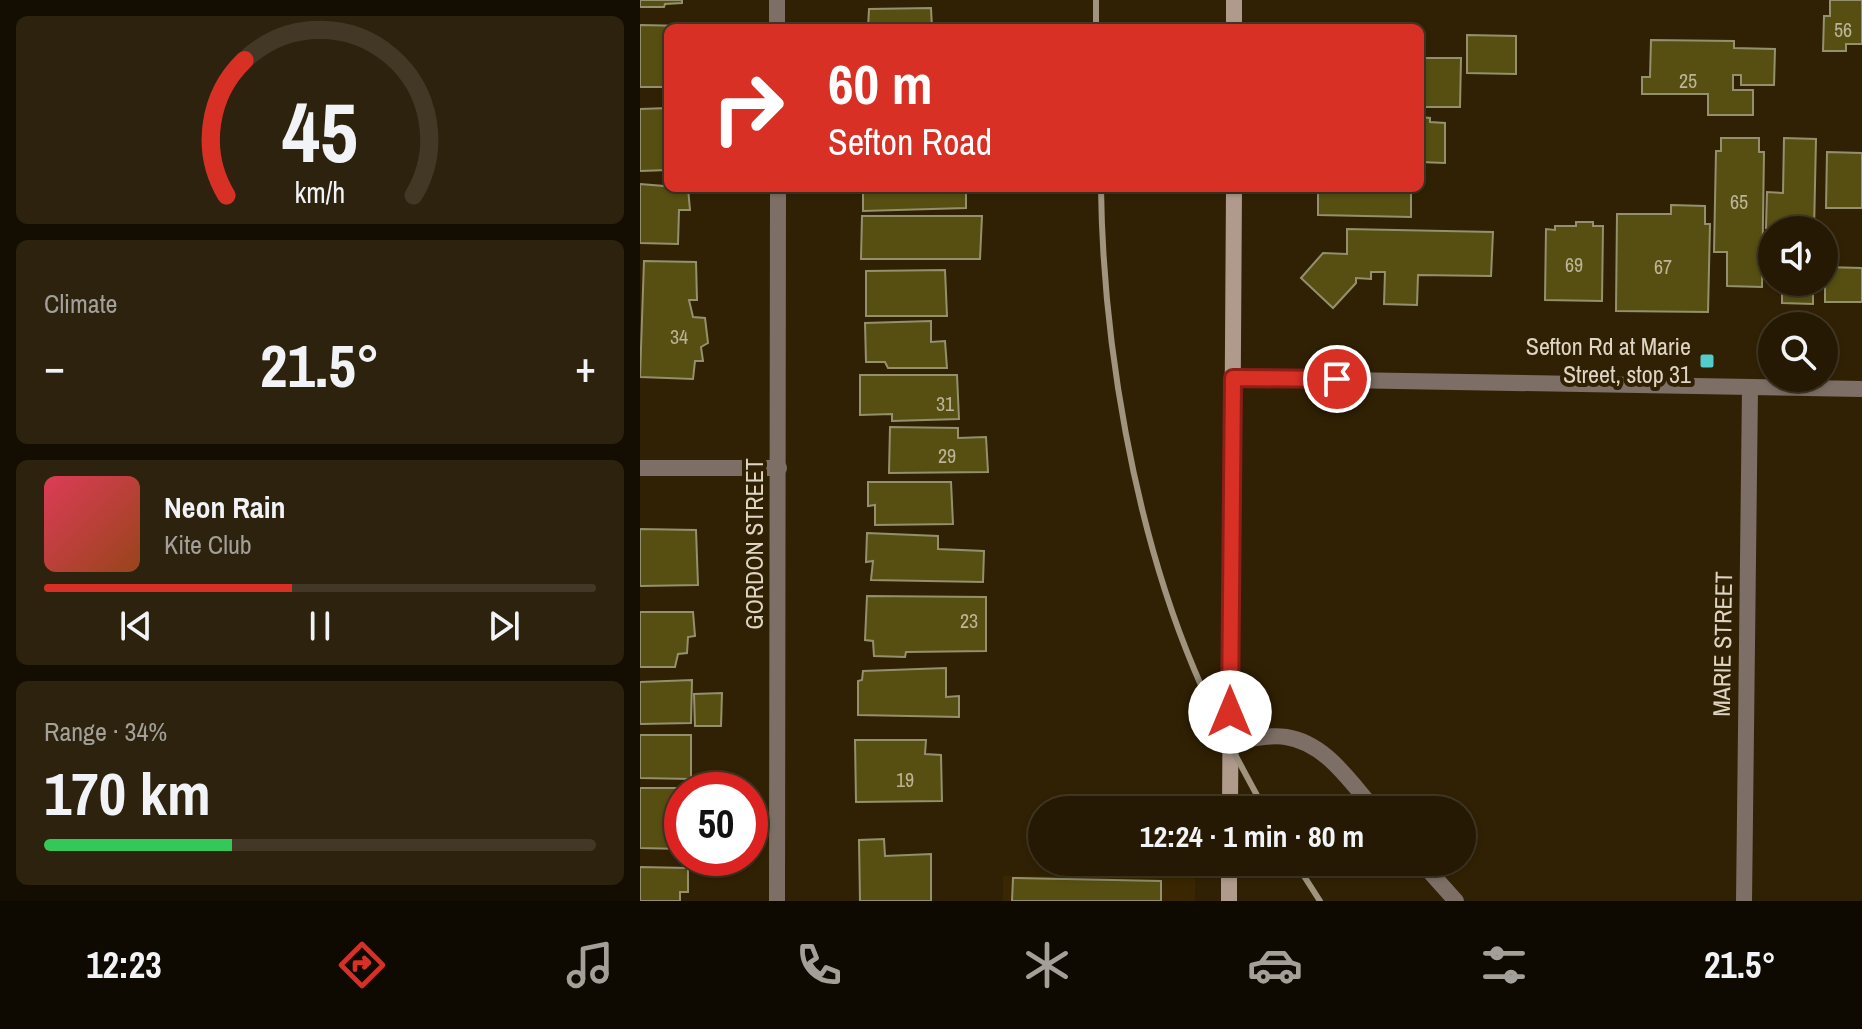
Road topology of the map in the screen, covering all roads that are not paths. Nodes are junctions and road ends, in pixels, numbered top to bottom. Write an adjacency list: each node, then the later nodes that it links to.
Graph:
1 (777, 0): 3 (street)
2 (1234, 0): 4 (main road)
3 (777, 24)
4 (1234, 24)
5 (778, 192): 11 (street, GORDON STREET)
6 (1234, 192): 7 (main road)
7 (1233, 378): 8 (street); 12 (main road)
8 (1750, 388): 9 (street); 20 (street, MARIE STREET)
9 (1862, 389)
10 (640, 468): 11 (street)
11 (779, 468): 17 (street, GORDON STREET)
12 (1230, 742): 13 (main road); 14 (street)
13 (1230, 796)
14 (1363, 796)
15 (1229, 876): 18 (main road)
16 (1434, 876): 19 (street)
17 (777, 901)
18 (1229, 901)
19 (1456, 901)
20 (1744, 901)

